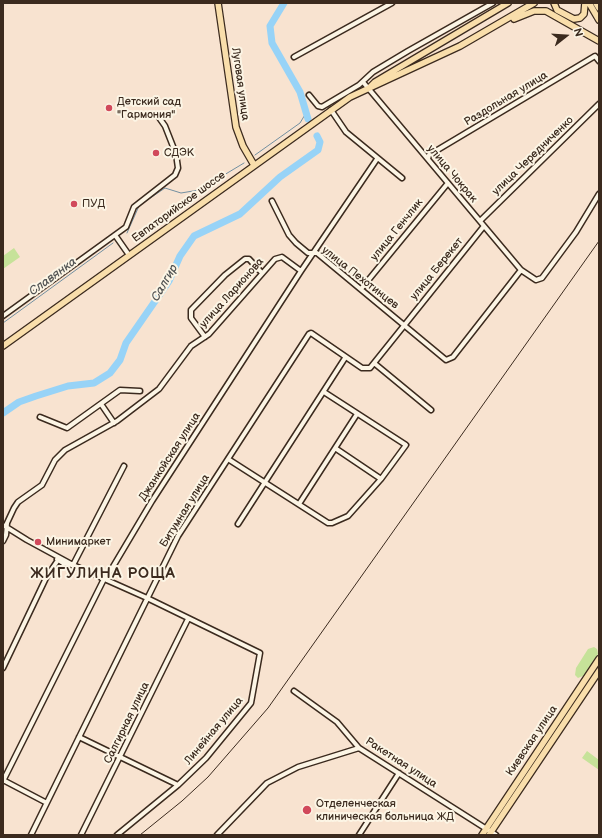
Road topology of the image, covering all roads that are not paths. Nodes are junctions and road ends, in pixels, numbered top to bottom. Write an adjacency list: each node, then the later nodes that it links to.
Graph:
1 (218, 3): 24 (main road, Луговая улица)
2 (392, 3): 14 (street)
3 (493, 3): 16 (street)
4 (508, 3): 17 (main road, Евпаторийское шоссе)
5 (534, 3): 13 (main road, Евпаторийское шоссе)
6 (554, 3): 7 (main road)
7 (585, 3)
8 (589, 3): 11 (main road)
9 (596, 3): 10 (main road)
10 (599, 8)
11 (599, 20)
12 (599, 41): 13 (main road)
13 (460, 46): 17 (main road, Евпаторийское шоссе)
14 (294, 58)
15 (599, 60): 23 (street, Раздольная улица)
16 (363, 82): 17 (street, улица Чокрак); 18 (street)
17 (368, 88): 20 (main road, Евпаторийское шоссе); 23 (street, улица Чокрак)
18 (309, 95)
19 (599, 104): 29 (street, улица Чередниченко)
20 (331, 110): 22 (street); 24 (main road, Евпаторийское шоссе)
21 (158, 116): 31 (street)
22 (377, 159): 25 (street); 32 (street, Джанкойская улица)
23 (428, 159): 26 (street, улица Чокрак)
24 (254, 165): 33 (main road, Евпаторийское шоссе)
25 (402, 178)
26 (448, 183): 29 (street, улица Чокрак); 37 (street, улица Генчлик)
27 (599, 194): 34 (street, улица Чокрак)
28 (272, 201): 32 (street, улица Пехотинцев)
29 (480, 221): 30 (street, улица Чокрак)
30 (484, 226): 34 (street, улица Чокрак); 39 (street, улица Берекет)
31 (115, 235): 33 (street); 38 (street)
32 (313, 253): 35 (street, Джанкойская улица); 37 (street, улица Пехотинцев)
33 (129, 255): 41 (main road, Евпаторийское шоссе)
34 (521, 270): 39 (street, улица Пехотинцев)
35 (301, 271): 36 (street, улица Ларионова); 64 (street, Джанкойская улица)
36 (262, 273): 40 (street, улица Ларионова); 40 (street)
37 (361, 289): 39 (street, улица Пехотинцев)
38 (3, 316)
39 (404, 324): 43 (street, улица Берекет)
40 (205, 337): 51 (street, улица Ларионова)
41 (3, 346)
42 (346, 358): 44 (street, Битумная улица); 46 (street); 53 (street, Битумная улица)
43 (374, 363): 44 (street, улица Берекет); 48 (street)
44 (367, 369)
45 (140, 391): 47 (street)
46 (324, 392): 49 (street); 56 (street)
47 (101, 404): 50 (street); 51 (street)
48 (431, 410)
49 (357, 414): 52 (street); 55 (street)
50 (40, 417)
51 (114, 423): 59 (street, улица Ларионова)
52 (336, 448): 55 (street); 57 (street)
53 (228, 459): 56 (street); 65 (street, Битумная улица)
54 (124, 466): 63 (street)
55 (381, 479): 57 (street)
56 (265, 482): 57 (street); 58 (street)
57 (299, 504)
58 (238, 524)
59 (5, 527): 60 (street, улица Ларионова); 61 (street)
60 (3, 541)
61 (54, 555): 62 (street); 63 (street)
62 (58, 560): 63 (street); 68 (street)
63 (73, 565): 64 (street)
64 (104, 579): 65 (street); 75 (street, Джанкойская улица)
65 (147, 598): 66 (street); 71 (street, Битумная улица)
66 (188, 618): 73 (street, Салгирная улица); 76 (street, Линейная улица)
67 (599, 659): 78 (main road, Киевская улица)
68 (3, 668)
69 (599, 671): 78 (main road, Киевская улица)
70 (294, 691): 72 (street, Ракетная улица)
71 (79, 737): 73 (street); 77 (street, Битумная улица)
72 (359, 748): 74 (street, Ракетная улица); 82 (street)
73 (120, 757): 76 (street); 80 (street, Салгирная улица)
74 (399, 773): 78 (street, Ракетная улица); 83 (street)
75 (3, 780): 77 (street)
76 (178, 785): 81 (street, Линейная улица)
77 (46, 802): 79 (street, Битумная улица)
78 (491, 833): 84 (main road, Киевская улица)
79 (31, 835)
80 (81, 835)
81 (117, 835)
82 (217, 835)
83 (359, 835)
84 (482, 835)

